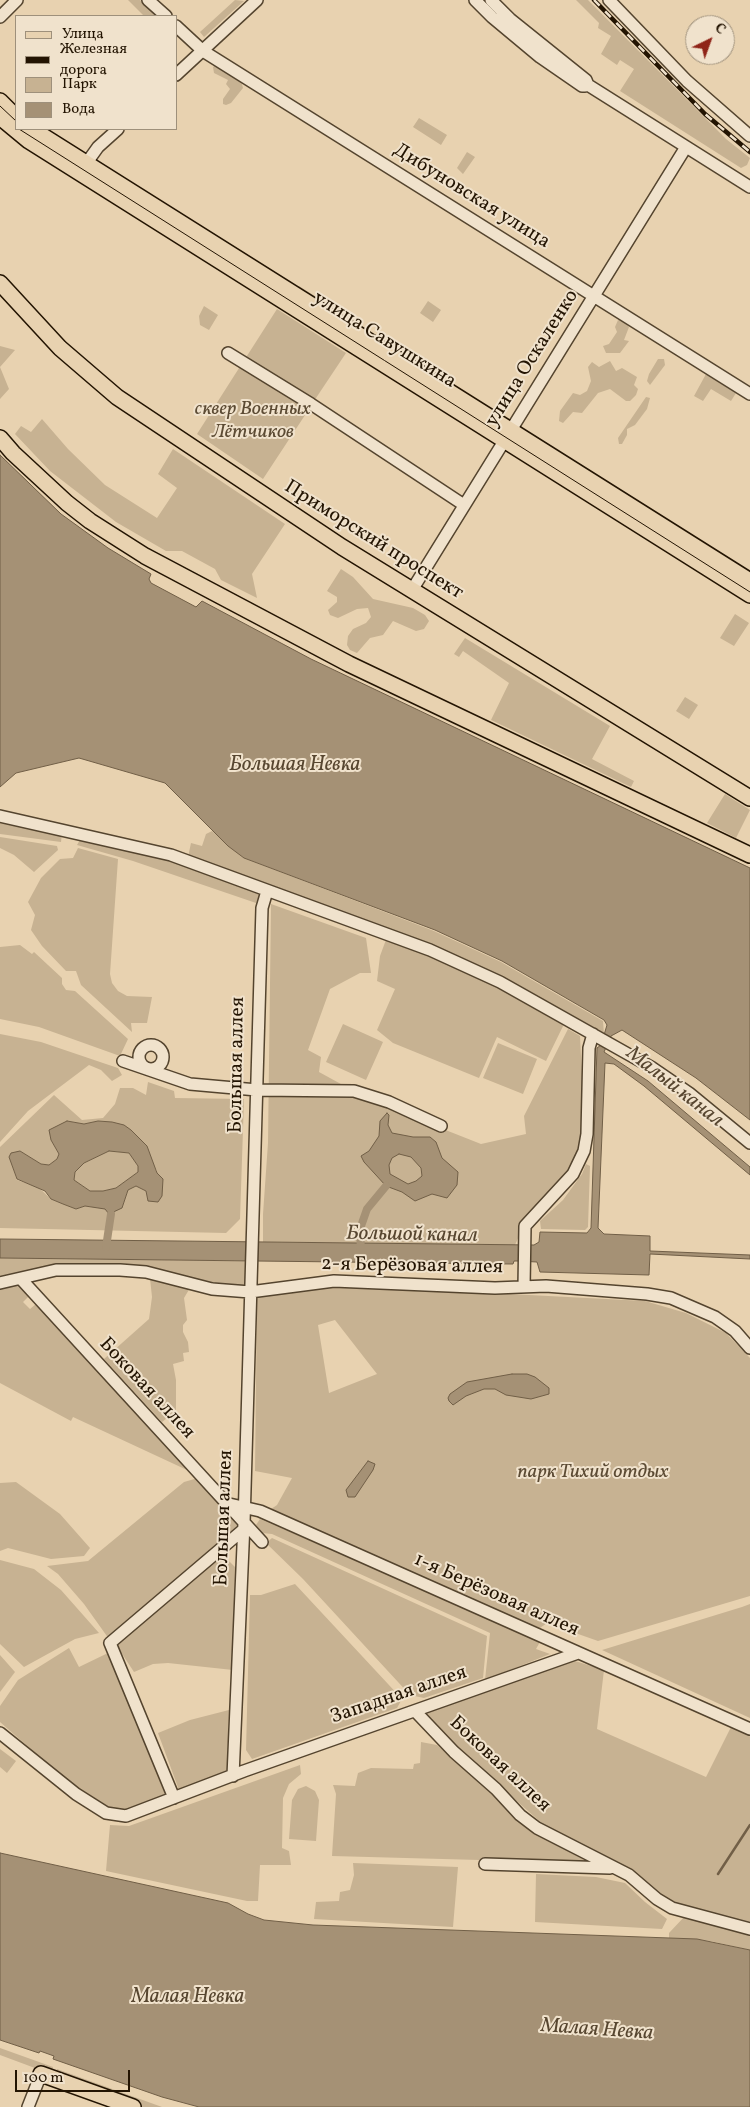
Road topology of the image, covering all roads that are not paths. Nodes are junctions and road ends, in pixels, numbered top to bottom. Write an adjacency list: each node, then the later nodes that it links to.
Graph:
1 (17, 0): 8 (street)
2 (148, 0): 7 (street)
3 (257, 0): 10 (street)
4 (475, 0): 12 (street)
5 (491, 0): 12 (street)
6 (609, 0): 20 (street)
7 (165, 15)
8 (0, 17)
9 (178, 28): 10 (street, Дибуновская улица)
10 (203, 50): 11 (street); 25 (street, Дибуновская улица)
11 (178, 73)
12 (588, 85): 21 (street)
13 (0, 101): 14 (main road)
14 (15, 115)
15 (0, 117): 16 (main road, улица Савушкина)
16 (15, 130)
17 (15, 130): 22 (main road, улица Савушкина)
18 (33, 130): 22 (main road, улица Савушкина)
19 (117, 130): 22 (street)
20 (750, 136)
21 (686, 147): 23 (street); 25 (street, улица Оскаленко)
22 (83, 168): 28 (main road, улица Савушкина)
23 (750, 187)
24 (0, 283): 32 (main road, Приморский проспект)
25 (594, 296): 27 (street, Дибуновская улица); 28 (street, улица Оскаленко)
26 (228, 353): 30 (street)
27 (750, 394)
28 (508, 435): 30 (street, улица Оскаленко); 31 (main road, улица Савушкина); 33 (main road, улица Савушкина)
29 (0, 438): 36 (main road)
30 (464, 505): 32 (street, улица Оскаленко)
31 (750, 581)
32 (412, 590): 34 (main road, Приморский проспект)
33 (750, 595)
34 (750, 798)
35 (0, 816): 37 (street)
36 (747, 852)
37 (267, 891): 38 (street); 40 (street, Большая аллея)
38 (601, 1038): 42 (street); 45 (street)
39 (123, 1060): 40 (street)
40 (257, 1090): 41 (street); 46 (street, Большая аллея)
41 (441, 1126)
42 (750, 1143)
43 (21, 1279): 44 (street, 2-я Берёзовая аллея); 46 (street, 2-я Берёзовая аллея); 48 (street, Боковая аллея)
44 (0, 1283)
45 (524, 1287): 46 (street, 2-я Берёзовая аллея); 47 (street, 2-я Берёзовая аллея)
46 (250, 1292): 49 (street, Большая аллея)
47 (750, 1348)
48 (226, 1503): 49 (street, 1-я Берёзовая аллея); 50 (street, Боковая аллея)
49 (244, 1506): 50 (street, Большая аллея); 52 (street, 1-я Берёзовая аллея)
50 (246, 1528): 51 (street, Боковая аллея); 56 (street, Большая аллея); 57 (street)
51 (262, 1542)
52 (578, 1653): 53 (street, Западная аллея); 54 (street, 1-я Берёзовая аллея)
53 (415, 1711): 56 (street, Западная аллея); 59 (street, Боковая аллея)
54 (750, 1729)
55 (0, 1733): 57 (street, Западная аллея)
56 (233, 1776): 57 (street, Западная аллея)
57 (174, 1798)
58 (485, 1864): 59 (street)
59 (614, 1868): 60 (street, Боковая аллея)
60 (750, 1929)
61 (40, 2077): 62 (street); 63 (main road); 64 (main road)
62 (28, 2107)
63 (109, 2107)
64 (133, 2107)

